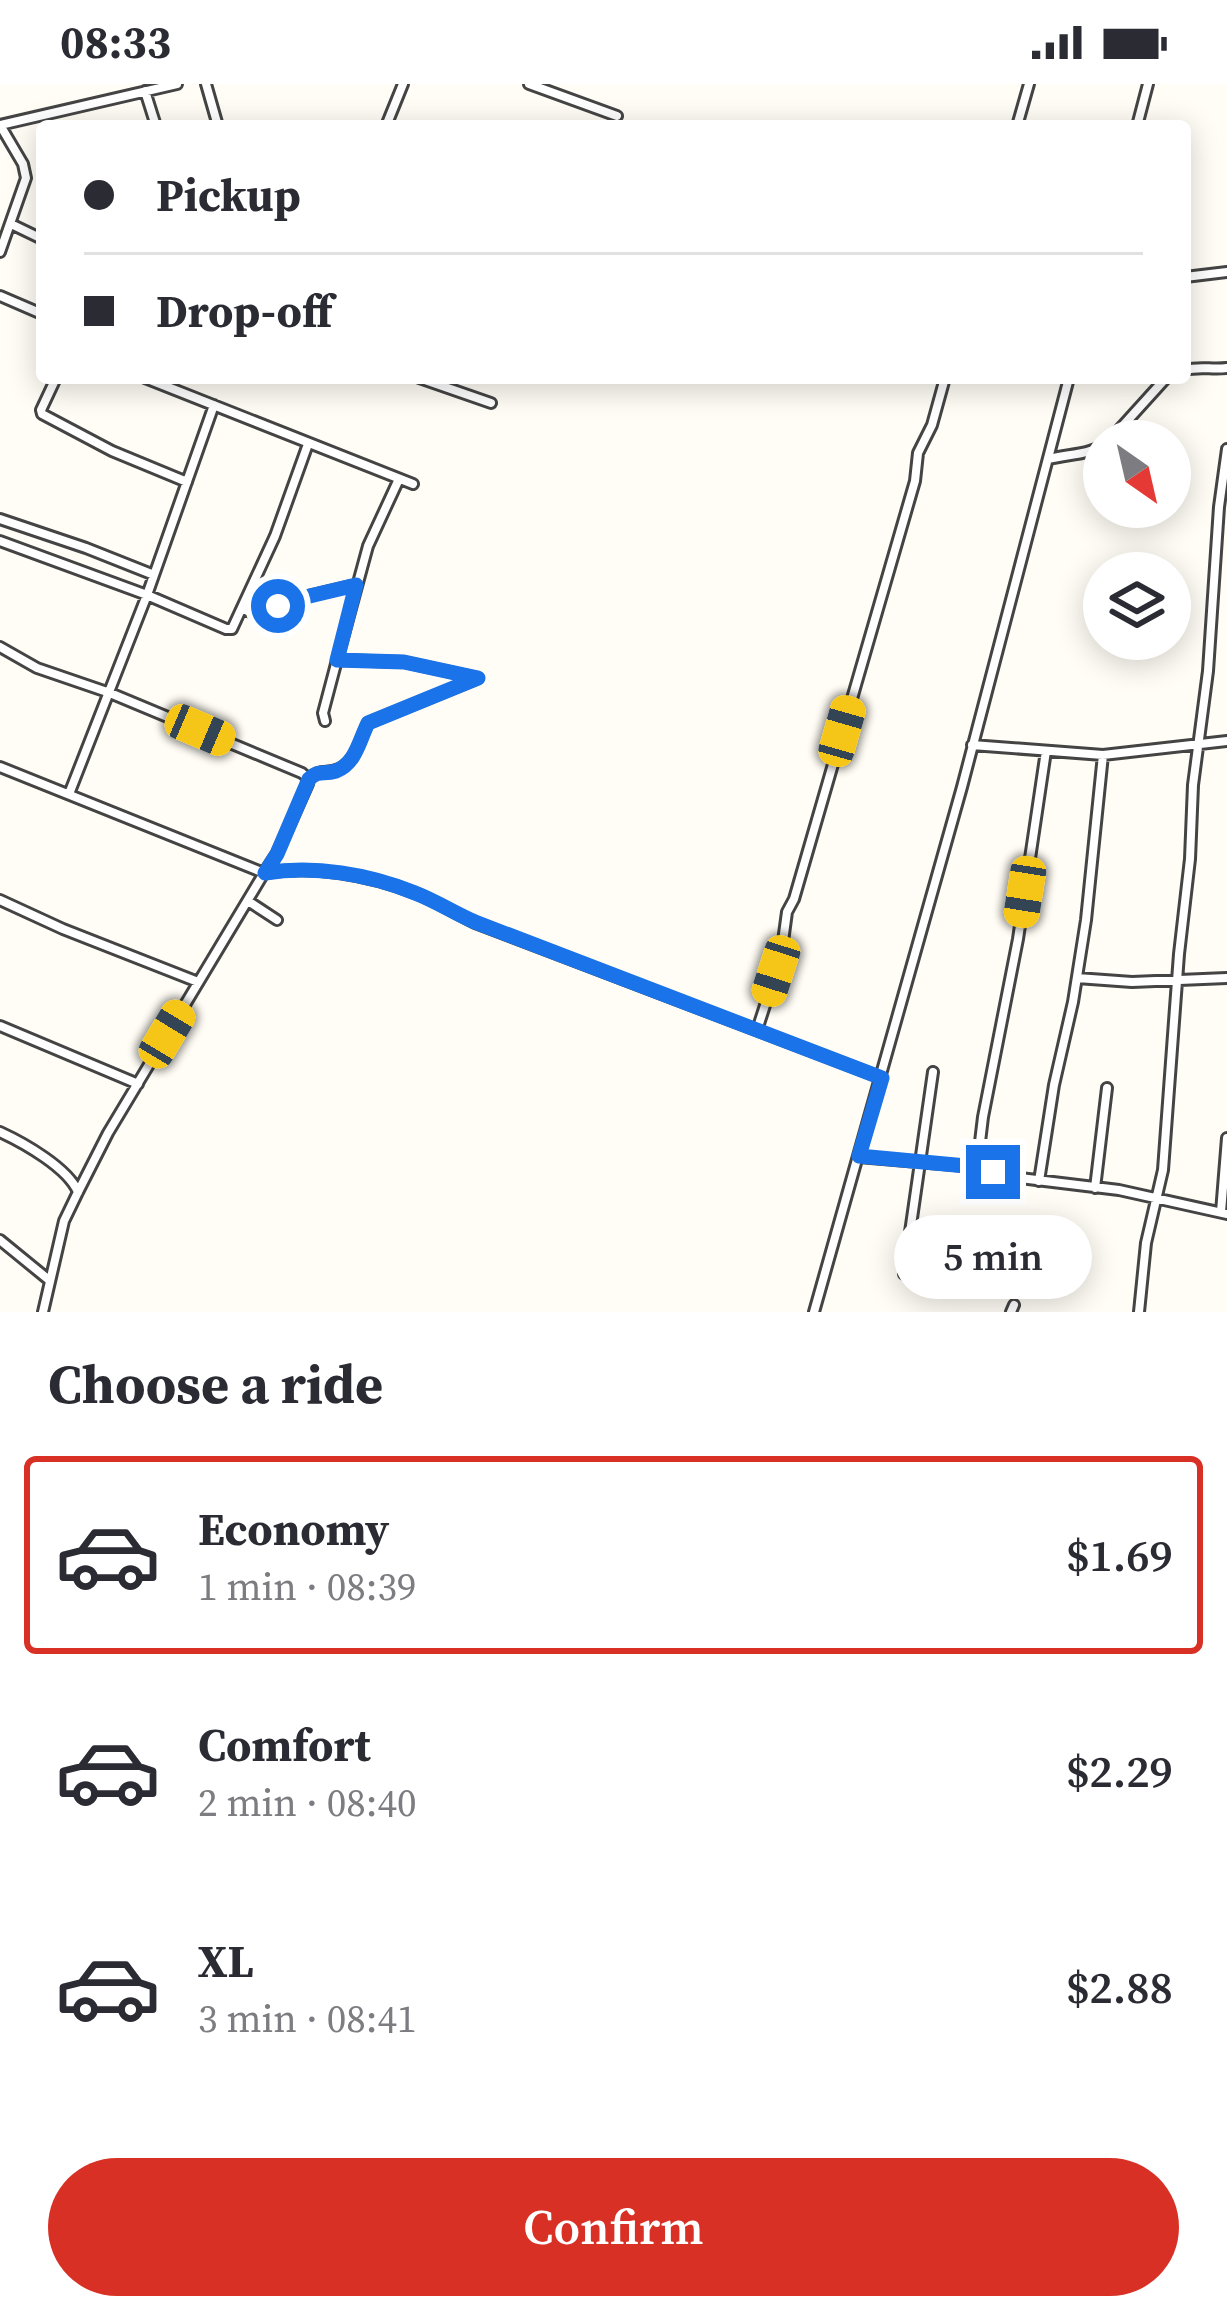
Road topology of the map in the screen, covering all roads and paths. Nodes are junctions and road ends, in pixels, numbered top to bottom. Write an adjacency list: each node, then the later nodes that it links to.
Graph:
1 (177, 84): 7 (street)
2 (206, 84): 10 (street)
3 (404, 84): 11 (street)
4 (529, 84): 8 (street)
5 (1029, 84): 12 (street)
6 (1148, 84): 13 (street)
7 (145, 92): 9 (street); 14 (street)
8 (617, 116)
9 (154, 120)
10 (216, 120)
11 (389, 120)
12 (1019, 120)
13 (1139, 120)
14 (11, 224): 15 (street); 16 (street)
15 (36, 236)
16 (0, 252)
17 (1227, 272): 18 (street)
18 (1191, 276)
19 (0, 296): 20 (street)
20 (36, 311)
21 (1227, 368): 22 (street)
22 (1191, 369)
23 (53, 384): 39 (street)
24 (159, 384): 30 (street)
25 (180, 384): 30 (street)
26 (436, 384): 31 (street)
27 (943, 384): 70 (street)
28 (1067, 384): 37 (street)
29 (1160, 384): 33 (street)
30 (177, 392): 32 (street)
31 (491, 403)
32 (214, 405): 34 (street); 39 (street)
33 (1127, 420)
34 (308, 444): 38 (street); 48 (street)
35 (1227, 449): 43 (street)
36 (1083, 453): 37 (street)
37 (1048, 460): 55 (street)
38 (398, 479): 40 (street); 46 (street)
39 (187, 482): 45 (street)
40 (413, 484)
41 (0, 519): 45 (street)
42 (0, 541): 47 (street)
43 (1217, 555): 44 (street); 54 (street)
44 (1227, 562)
45 (154, 575): 47 (street)
46 (356, 585): 48 (street); 50 (street)
47 (147, 596): 48 (street); 51 (street)
48 (243, 609)
49 (0, 647): 51 (street)
50 (337, 660): 52 (street); 59 (street)
51 (110, 693): 59 (street); 60 (street)
52 (325, 721)
53 (1227, 741): 54 (street)
54 (1200, 745): 57 (street); 67 (street)
55 (973, 746): 56 (street); 72 (street)
56 (1046, 751): 57 (street); 79 (street)
57 (1102, 755): 65 (street)
58 (0, 767): 60 (street)
59 (309, 779): 61 (street)
60 (69, 794): 61 (street)
61 (265, 873): 62 (street); 70 (street)
62 (248, 901): 64 (street); 68 (street)
63 (2, 902): 68 (street)
64 (277, 920)
65 (1077, 978): 67 (street); 80 (street)
66 (1227, 978): 67 (street)
67 (1178, 980): 83 (street)
68 (198, 982): 73 (street)
69 (0, 1026): 73 (street)
70 (757, 1030): 72 (street)
71 (933, 1072): 78 (street)
72 (882, 1078): 77 (street)
73 (138, 1084): 82 (street)
74 (1107, 1088): 81 (street)
75 (0, 1132): 82 (street)
76 (1227, 1138): 84 (street)
77 (859, 1156): 78 (street); 89 (street)
78 (918, 1162): 79 (street); 86 (street)
79 (977, 1167): 80 (street)
80 (1039, 1181): 81 (street)
81 (1095, 1187): 83 (street)
82 (78, 1192): 87 (street)
83 (1158, 1199): 84 (street); 90 (street)
84 (1224, 1213)
85 (0, 1240): 87 (street)
86 (904, 1274)
87 (49, 1280): 88 (street)
88 (43, 1312)
89 (814, 1312)
90 (1138, 1312)

